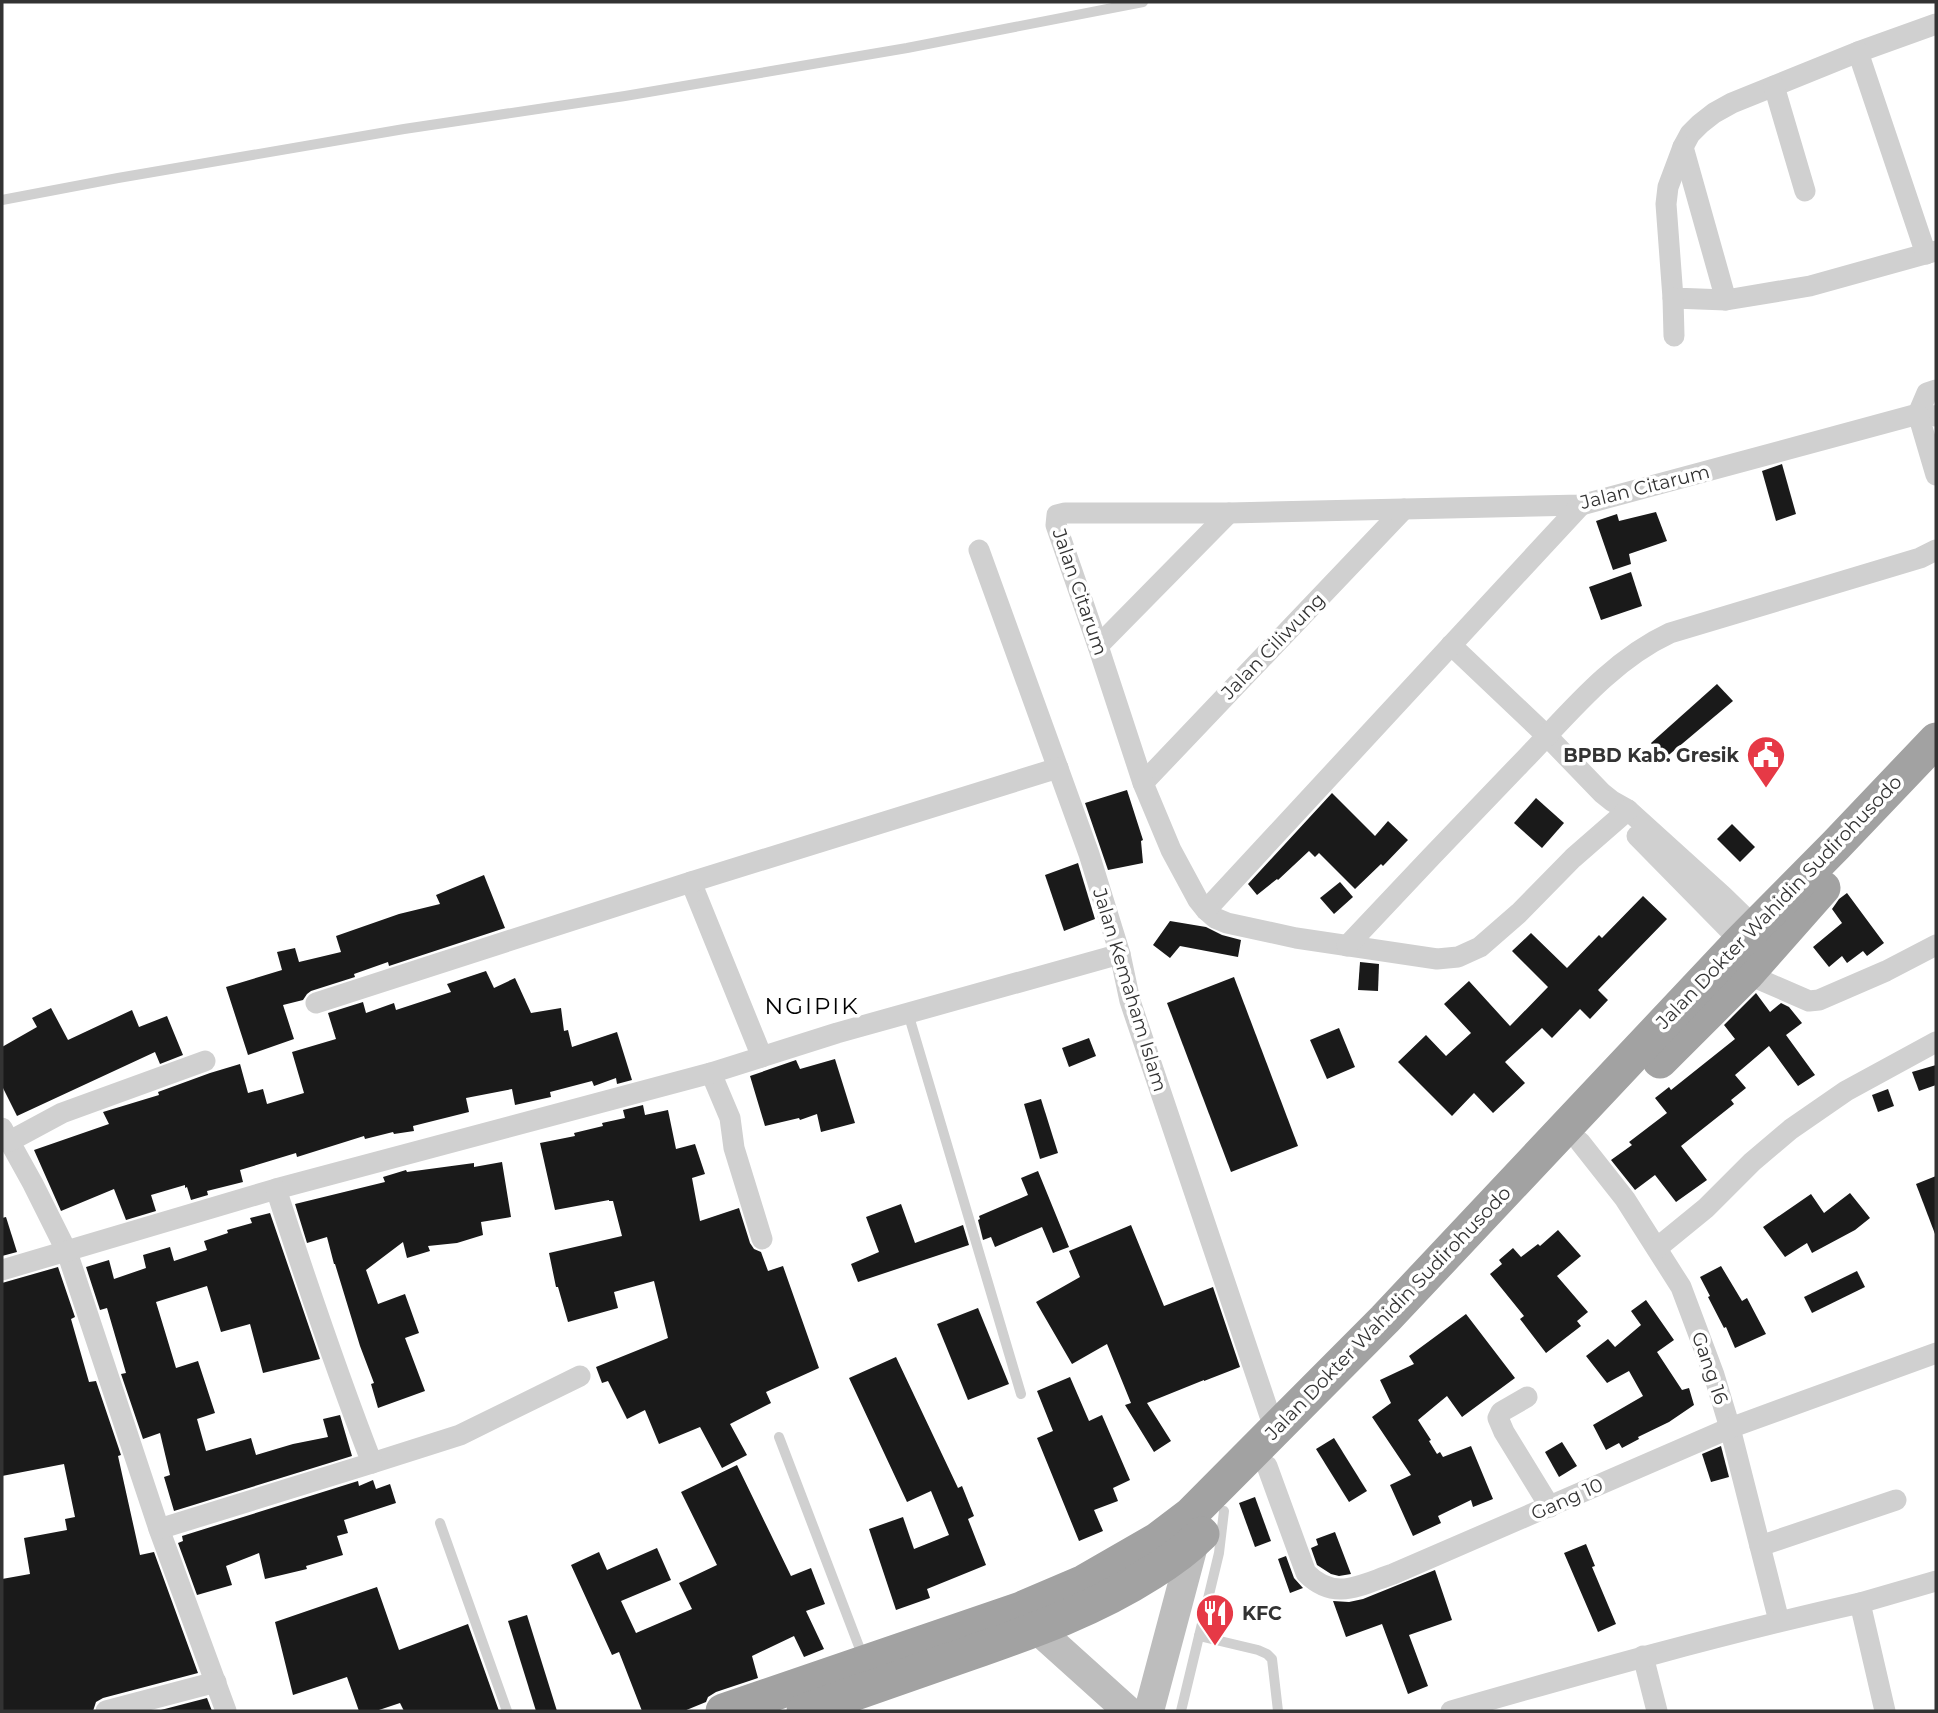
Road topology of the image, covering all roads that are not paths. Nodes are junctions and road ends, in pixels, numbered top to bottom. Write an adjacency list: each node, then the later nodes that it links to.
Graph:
1 (1143, 2): 7 (lane)
2 (1936, 24): 3 (street)
3 (1858, 52): 4 (street); 8 (street)
4 (1774, 86): 5 (street); 6 (street)
5 (1683, 147): 9 (street); 10 (street)
6 (1805, 191)
7 (2, 200)
8 (1931, 253): 10 (street)
9 (1673, 298): 10 (street); 11 (street)
10 (1726, 300)
11 (1674, 336)
12 (1936, 390): 13 (street)
13 (1927, 415): 14 (street); 15 (street, Jalan Citarum)
14 (1936, 475)
15 (1581, 505): 16 (street, Jalan Citarum); 20 (street)
16 (1404, 509): 17 (street, Jalan Citarum); 26 (street, Jalan Ciliwung)
17 (1229, 513): 21 (street); 21 (street, Jalan Citarum)
18 (979, 550): 24 (street, Jalan Kemaham Islam)
19 (1936, 550): 22 (street)
20 (1451, 645): 22 (street); 29 (street)
21 (1098, 646): 26 (street, Jalan Citarum)
22 (1547, 736): 27 (street); 31 (street)
23 (1936, 740): 32 (highway, Jalan Dokter Wahidin Sudirohusodo)
24 (1058, 768): 28 (street); 33 (street, Jalan Kemaham Islam)
25 (1936, 769): 32 (highway, Jalan Dokter Wahidin Sudirohusodo)
26 (1143, 783): 29 (street, Jalan Citarum)
27 (1619, 810): 31 (street); 32 (street)
28 (691, 882): 34 (street); 37 (street)
29 (1206, 910): 31 (street)
30 (1936, 945): 32 (street)
31 (1347, 947)
32 (1755, 949): 41 (highway, Jalan Dokter Wahidin Sudirohusodo); 52 (highway, Jalan Dokter Wahidin Sudirohusodo)
33 (1120, 954): 35 (street); 52 (street, Jalan Kemaham Islam)
34 (316, 1003)
35 (908, 1013): 37 (street); 49 (lane)
36 (1936, 1042): 44 (street)
37 (762, 1058): 39 (street)
38 (205, 1061): 40 (street)
39 (711, 1073): 42 (street); 43 (street)
40 (6, 1134): 45 (street)
41 (1580, 1142): 44 (street, Gang 16); 55 (highway, Jalan Dokter Wahidin Sudirohusodo)
42 (276, 1189): 45 (street); 54 (street)
43 (762, 1239)
44 (1657, 1248): 51 (street, Gang 16)
45 (67, 1252): 46 (street); 60 (street)
46 (2, 1270)
47 (1936, 1353): 51 (street, Gang 10)
48 (580, 1376): 54 (street)
49 (1021, 1394)
50 (1527, 1397): 57 (street)
51 (1730, 1428): 57 (street, Gang 10); 61 (street, Gang 16)
52 (1275, 1431): 58 (highway, Jalan Dokter Wahidin Sudirohusodo)
53 (779, 1437): 68 (lane)
54 (372, 1463): 60 (street)
55 (1267, 1466): 57 (street, Gang 10); 58 (highway, Jalan Dokter Wahidin Sudirohusodo)
56 (1896, 1500): 61 (street)
57 (1550, 1507)
58 (1203, 1522): 64 (highway, Jalan Dokter Wahidin Sudirohusodo); 66 (lane); 76 (main road)
59 (440, 1523): 72 (lane)
60 (159, 1528): 69 (street)
61 (1760, 1546): 65 (street, Gang 16)
62 (1936, 1580): 63 (street)
63 (1860, 1603): 65 (street); 81 (street)
64 (1029, 1619): 68 (highway, Jalan Dokter Wahidin Sudirohusodo); 74 (highway, Jalan Dokter Wahidin Sudirohusodo); 75 (main road)
65 (1779, 1621): 67 (street)
66 (1199, 1636): 77 (lane); 78 (lane)
67 (1643, 1656): 79 (street); 80 (street)
68 (865, 1662): 73 (highway, Jalan Dokter Wahidin Sudirohusodo)
69 (216, 1682): 70 (street); 71 (street)
70 (106, 1711)
71 (226, 1711)
72 (507, 1711)
73 (723, 1711)
74 (803, 1711)
75 (1128, 1711)
76 (1149, 1711)
77 (1181, 1711)
78 (1278, 1711)
79 (1451, 1711)
80 (1657, 1711)
81 (1885, 1711)

